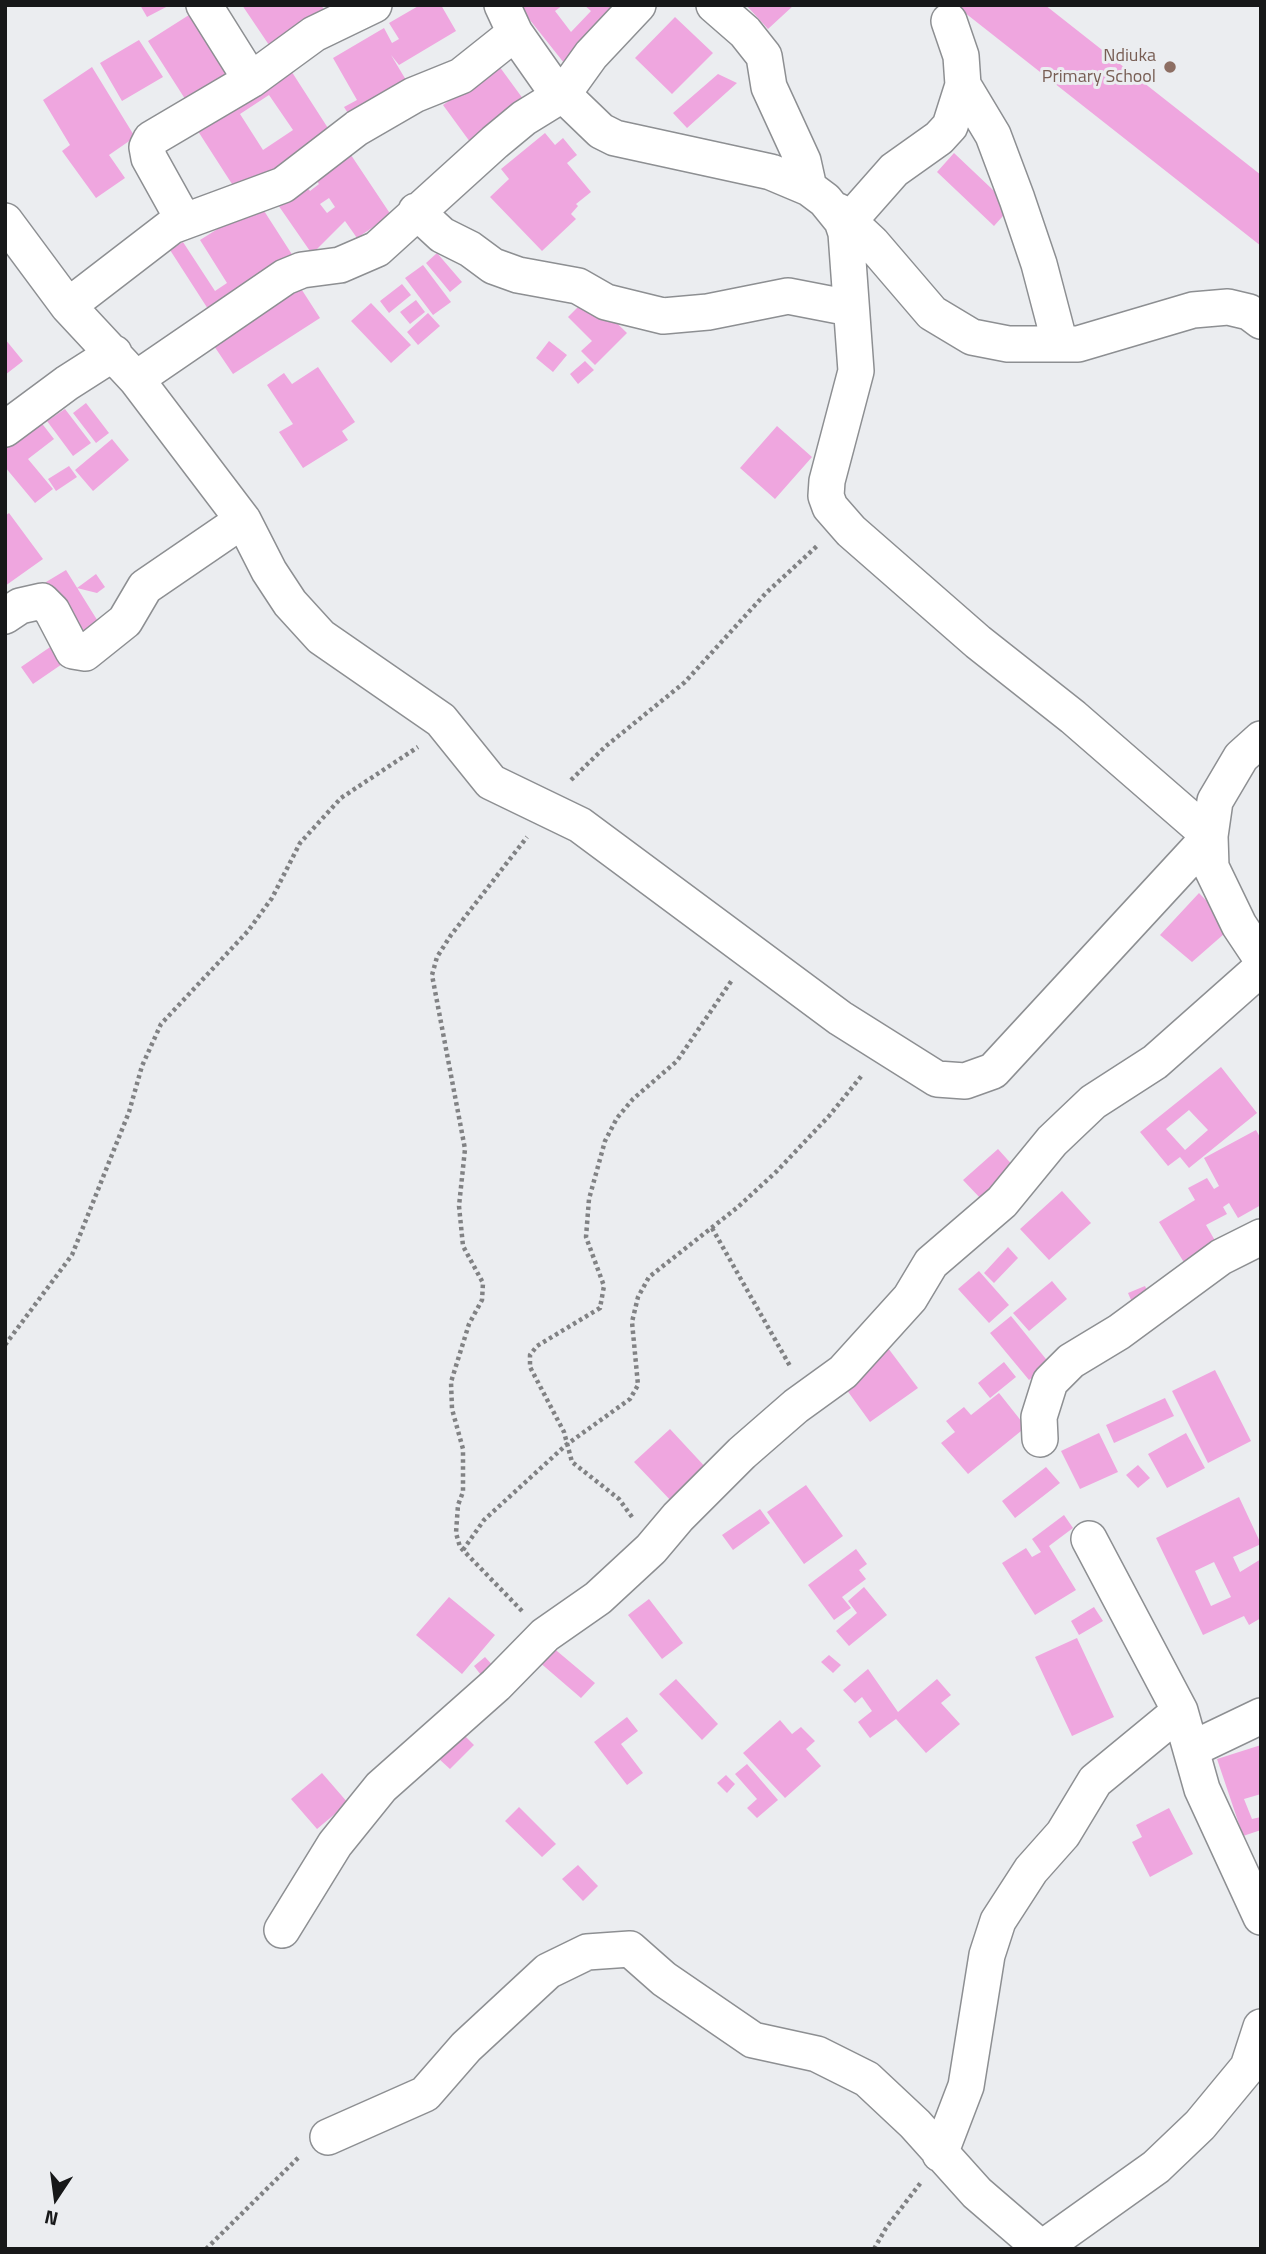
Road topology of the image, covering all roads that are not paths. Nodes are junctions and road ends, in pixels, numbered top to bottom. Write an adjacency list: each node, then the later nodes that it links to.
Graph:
1 (204, 5): 7 (street)
2 (374, 5): 7 (street)
3 (638, 5): 9 (street)
4 (714, 5): 10 (street)
5 (506, 13): 9 (street); 13 (street)
6 (949, 21): 8 (street)
7 (251, 80): 13 (street)
8 (964, 85): 10 (street); 17 (street)
9 (563, 94): 10 (street); 11 (street)
10 (828, 203): 15 (street); 17 (street)
11 (416, 211): 15 (street); 19 (street)
12 (5, 221): 14 (street)
13 (184, 221): 14 (street)
14 (68, 306): 18 (street)
15 (850, 308): 24 (street)
16 (1261, 321): 17 (street)
17 (1060, 344)
18 (114, 353): 19 (street); 20 (street)
19 (136, 379): 21 (street)
20 (5, 429)
21 (243, 520): 22 (street); 24 (street)
22 (5, 616)
23 (1261, 740): 24 (street)
24 (1210, 836): 25 (street)
25 (1261, 958)
26 (1261, 968): 34 (street)
27 (1261, 1237): 28 (street)
28 (1040, 1439)
29 (1089, 1539): 30 (street)
30 (1180, 1711): 32 (street); 37 (street)
31 (1261, 1716): 32 (street)
32 (1192, 1749): 33 (street)
33 (1261, 1917)
34 (282, 1930)
35 (1261, 2027): 38 (street)
36 (328, 2137): 37 (street)
37 (940, 2154): 38 (street)
38 (1041, 2249)

